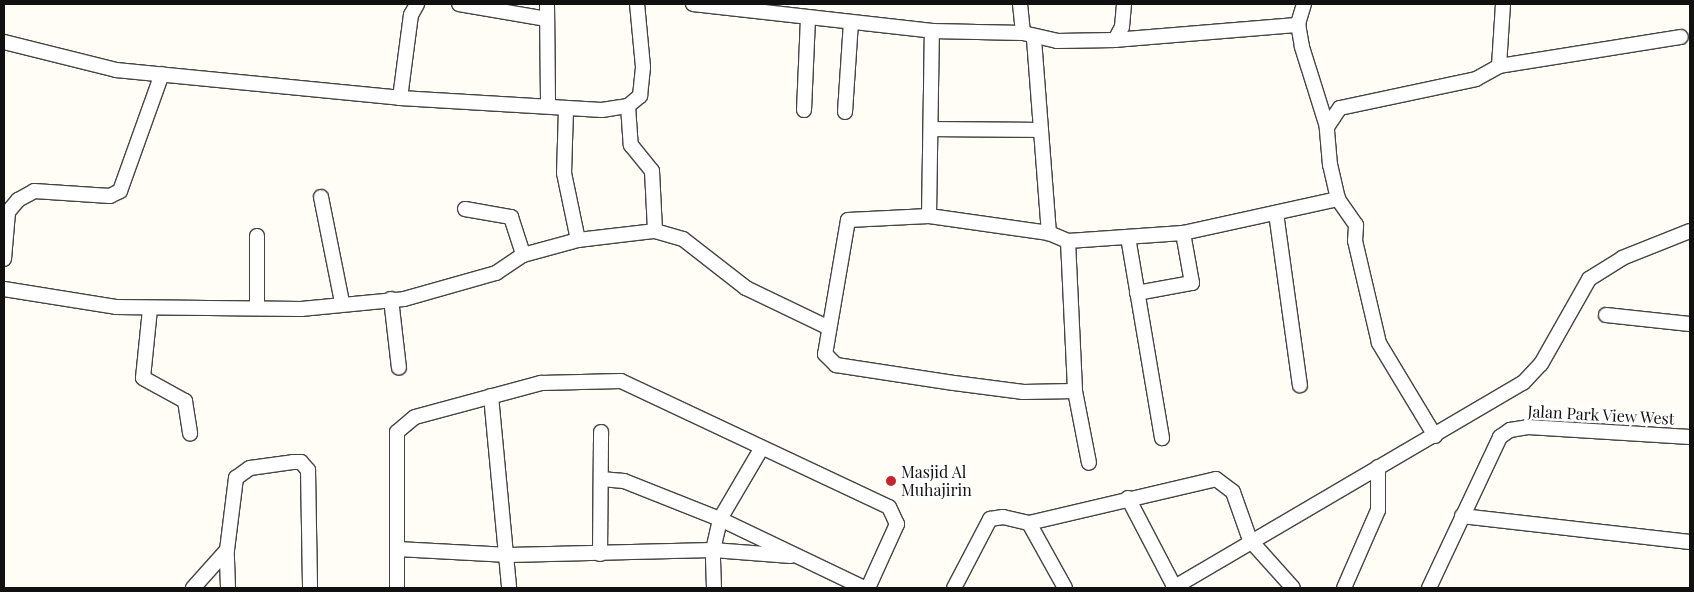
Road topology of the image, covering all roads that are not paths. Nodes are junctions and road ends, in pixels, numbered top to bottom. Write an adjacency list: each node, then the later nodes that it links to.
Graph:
1 (417, 4): 21 (street)
2 (460, 4): 11 (street)
3 (547, 4): 11 (street)
4 (637, 4): 23 (street)
5 (693, 4): 10 (street)
6 (1020, 4): 15 (street)
7 (1124, 4): 17 (street)
8 (1304, 4): 13 (street)
9 (1504, 4): 19 (street)
10 (808, 18): 12 (street); 25 (street)
11 (546, 19): 22 (street)
12 (851, 22): 14 (street); 26 (street)
13 (1298, 25): 17 (street); 27 (street)
14 (932, 31): 15 (street); 28 (street)
15 (1029, 36): 17 (street); 29 (street)
16 (1682, 37): 19 (street)
17 (1115, 40)
18 (4, 42): 20 (street)
19 (1499, 66): 27 (street)
20 (162, 74): 21 (street); 44 (street)
21 (400, 98): 22 (street)
22 (548, 105): 24 (street)
23 (628, 106): 24 (street); 36 (street)
24 (566, 110): 41 (street)
25 (804, 110)
26 (845, 112)
27 (1327, 127): 31 (street)
28 (933, 129): 29 (street); 34 (street)
29 (1041, 130): 37 (street)
30 (321, 197): 48 (street)
31 (1338, 199): 33 (street); 60 (street)
32 (465, 209): 43 (street)
33 (1276, 213): 38 (street); 55 (street)
34 (929, 216): 37 (street); 53 (street)
35 (1690, 231): 60 (street)
36 (655, 232): 41 (street); 53 (street)
37 (1049, 233): 42 (street)
38 (1183, 233): 40 (street); 46 (street)
39 (257, 236): 49 (street)
40 (1128, 237): 42 (street); 46 (street)
41 (578, 240): 43 (street)
42 (1068, 241): 56 (street)
43 (523, 255): 47 (street)
44 (4, 259)
45 (4, 289): 50 (street)
46 (1138, 293): 62 (street)
47 (391, 299): 48 (street); 54 (street)
48 (342, 302): 49 (street)
49 (257, 306): 50 (street)
50 (150, 308): 59 (street)
51 (1606, 315): 52 (street)
52 (1690, 324)
53 (826, 327): 56 (street)
54 (399, 368)
55 (1300, 385)
56 (1076, 391): 64 (street)
57 (491, 396): 63 (street); 73 (street); 77 (street)
58 (601, 432): 66 (street)
59 (190, 434)
60 (1435, 436): 65 (street)
61 (1690, 437): 68 (street, Jalan Park View West)
62 (1162, 438)
63 (761, 449): 69 (street); 87 (street)
64 (1089, 463)
65 (1378, 467): 71 (street); 91 (street)
66 (601, 479): 69 (street); 76 (street)
67 (1128, 498): 70 (street); 71 (street); 89 (street)
68 (1462, 516): 72 (street); 92 (street)
69 (720, 519): 75 (street); 78 (street)
70 (1029, 523): 79 (street); 88 (street)
71 (1250, 540): 89 (street); 90 (street)
72 (1690, 542)
73 (397, 549): 77 (street); 83 (street)
74 (227, 550): 80 (street); 81 (street); 82 (street)
75 (713, 550): 76 (street); 78 (street); 85 (street)
76 (600, 554): 77 (street)
77 (509, 555): 84 (street)
78 (791, 556): 86 (street)
79 (957, 587)
80 (193, 588)
81 (228, 588)
82 (310, 588)
83 (397, 588)
84 (509, 588)
85 (714, 588)
86 (864, 588)
87 (868, 588)
88 (1065, 588)
89 (1174, 588)
90 (1293, 588)
91 (1344, 588)
92 (1429, 588)

